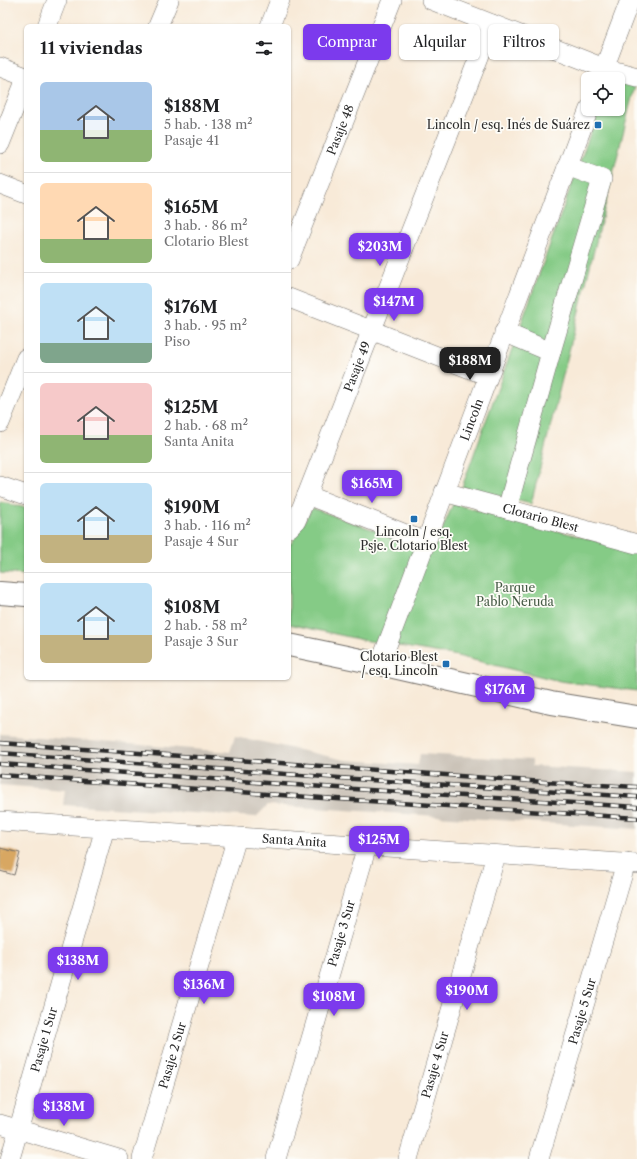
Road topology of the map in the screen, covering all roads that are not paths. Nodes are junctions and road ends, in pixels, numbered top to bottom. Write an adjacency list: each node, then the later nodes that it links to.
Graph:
1 (57, 0): 7 (street)
2 (169, 0): 8 (street)
3 (280, 0): 9 (street)
4 (392, 0): 25 (street, Pasaje 48)
5 (431, 0): 10 (street)
6 (630, 0): 15 (street)
7 (48, 24)
8 (159, 24)
9 (271, 24)
10 (492, 24)
11 (488, 34): 27 (street, Pasaje 49)
12 (559, 54): 14 (street)
13 (0, 67): 17 (street)
14 (598, 72)
15 (603, 72)
16 (625, 76): 18 (street)
17 (24, 77)
18 (637, 77)
19 (24, 83): 21 (street)
20 (586, 116): 22 (street, Lincoln)
21 (0, 144)
22 (567, 166): 28 (street, Lincoln); 29 (street)
23 (0, 184): 24 (street)
24 (24, 193)
25 (291, 255)
26 (291, 299): 27 (street)
27 (372, 330): 31 (street); 36 (street, Pasaje 49)
28 (504, 332): 29 (street); 31 (street, Lincoln)
29 (551, 352): 37 (street)
30 (24, 363): 32 (street)
31 (488, 376): 34 (street, Lincoln)
32 (0, 423)
33 (0, 486): 35 (street)
34 (444, 492): 37 (street, Clotario Blest); 39 (street, Lincoln)
35 (24, 495)
36 (307, 495): 38 (street, Pasaje 49); 39 (street)
37 (507, 509): 40 (street, Clotario Blest)
38 (291, 526)
39 (426, 542): 44 (street, Lincoln)
40 (637, 544)
41 (0, 593): 42 (main road)
42 (24, 596)
43 (291, 645): 44 (main road)
44 (380, 664): 45 (main road)
45 (637, 717)
46 (0, 821): 47 (street, Santa Anita)
47 (105, 828): 48 (street, Santa Anita); 53 (street, Pasaje 1 Sur)
48 (237, 837): 49 (street, Santa Anita); 56 (street, Pasaje 2 Sur)
49 (367, 846): 50 (street, Santa Anita); 57 (street, Pasaje 3 Sur)
50 (496, 855): 51 (street, Santa Anita); 58 (street, Pasaje 4 Sur)
51 (631, 864): 59 (street, Pasaje 5 Sur)
52 (0, 1124): 53 (street)
53 (19, 1130): 54 (street, Pasaje 1 Sur); 55 (street)
54 (10, 1159)
55 (119, 1159)
56 (142, 1159)
57 (276, 1159)
58 (408, 1159)
59 (539, 1159)

